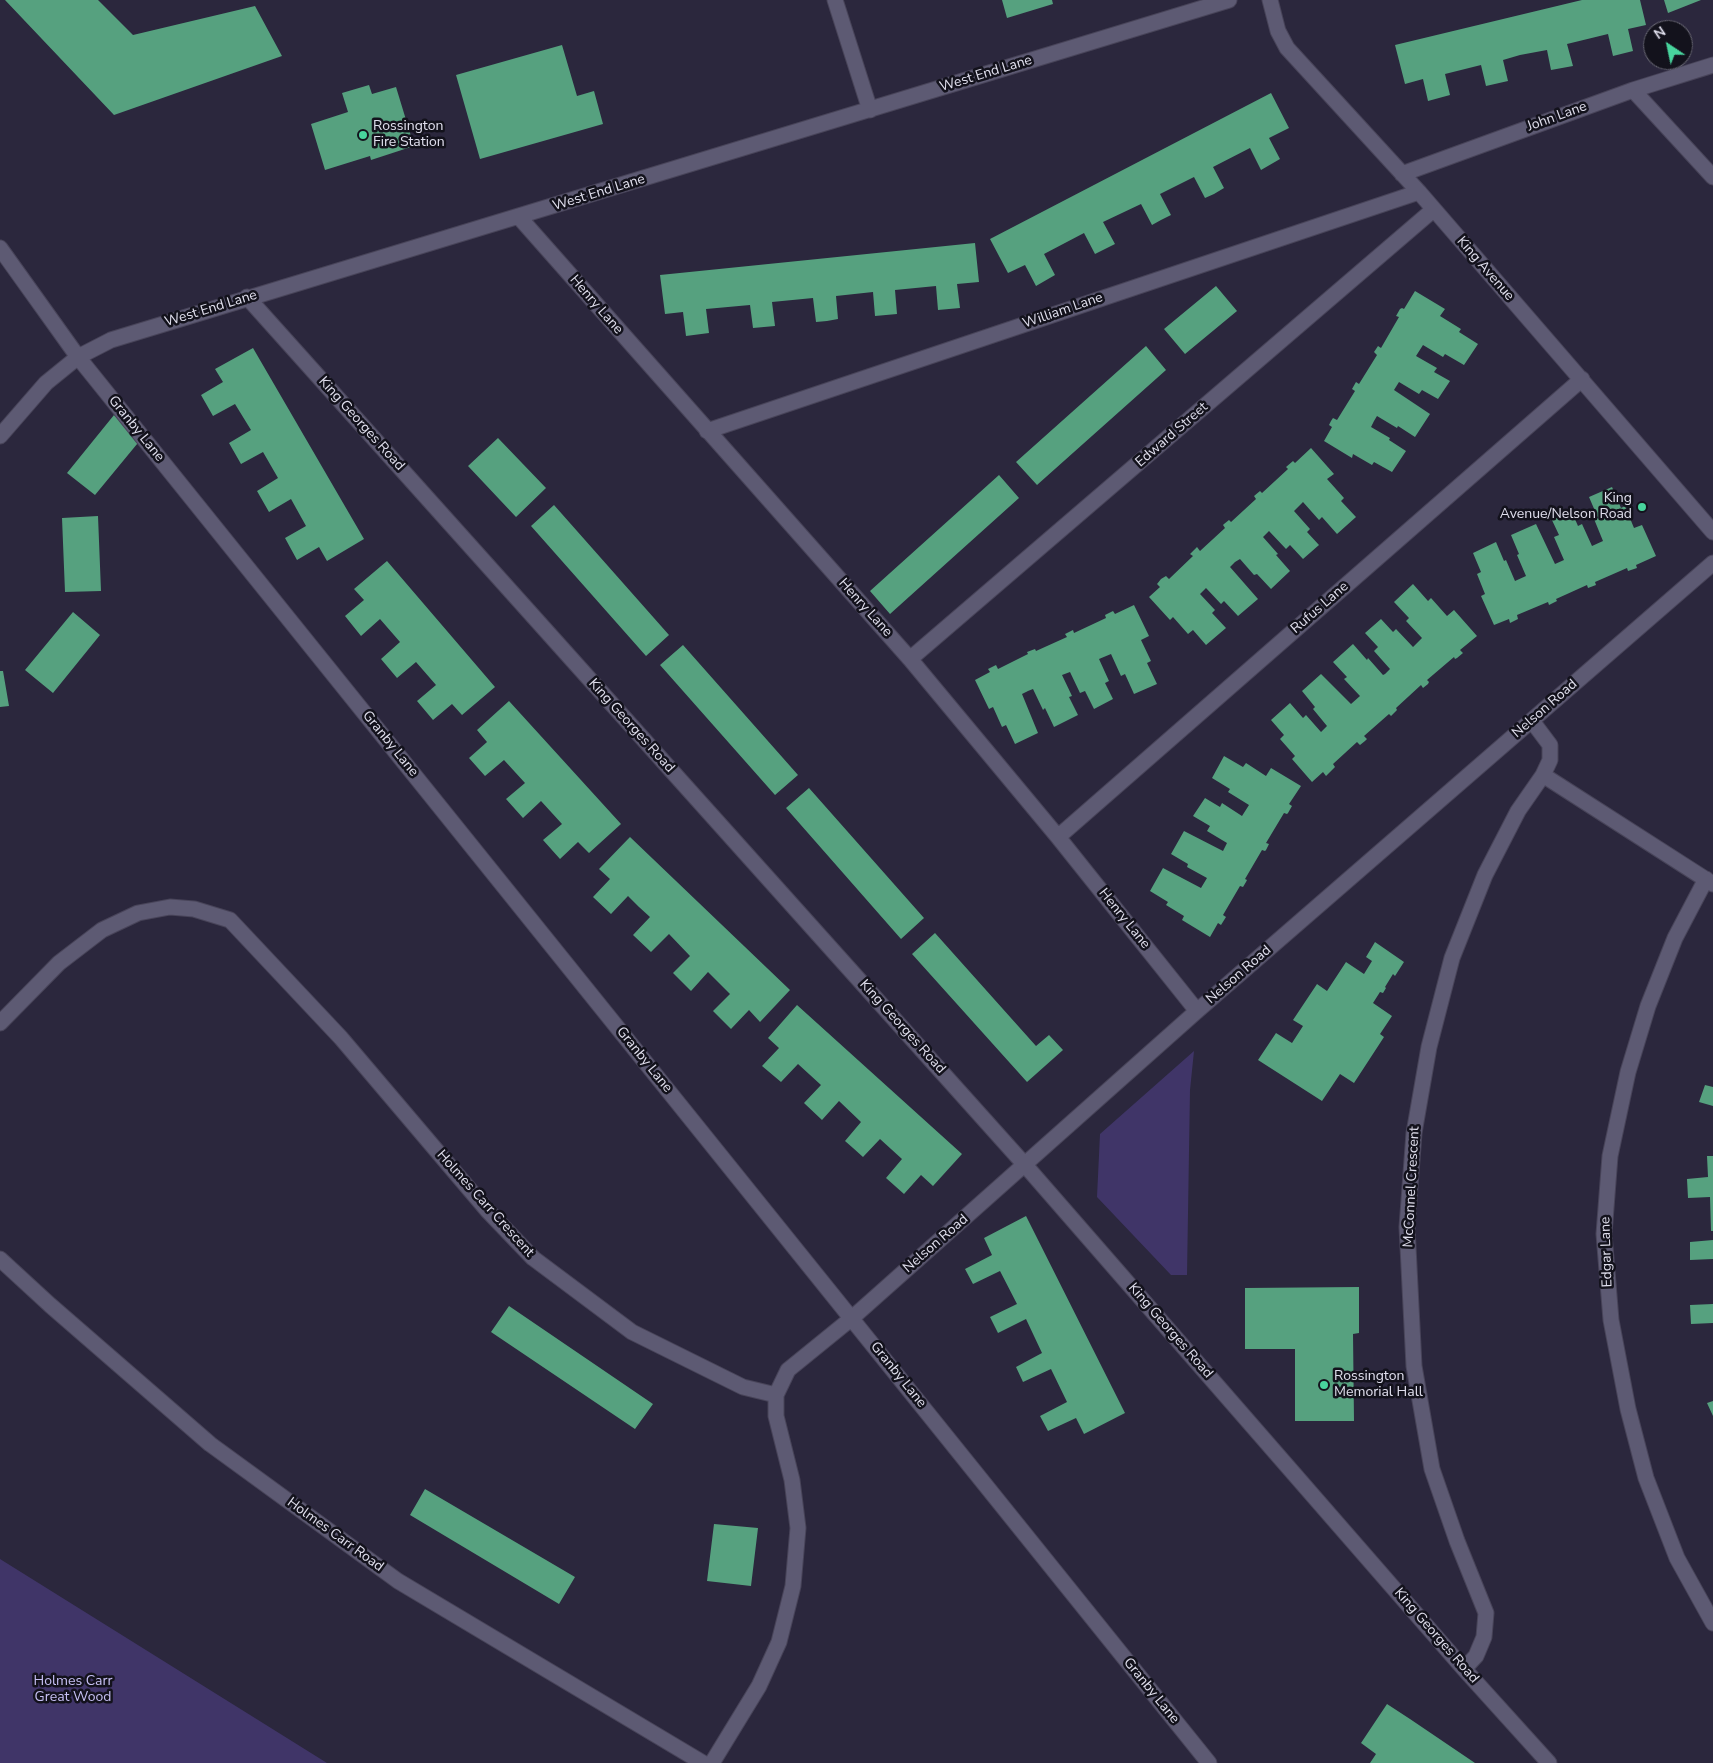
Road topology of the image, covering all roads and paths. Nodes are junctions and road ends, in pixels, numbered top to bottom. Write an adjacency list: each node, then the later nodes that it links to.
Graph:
1 (836, 0): 6 (street)
2 (1228, 0): 6 (street, West End Lane)
3 (1270, 0): 7 (street, King Avenue)
4 (1713, 66): 5 (street, John Lane)
5 (1634, 90): 7 (street, John Lane); 8 (street)
6 (870, 110): 11 (street, West End Lane)
7 (1402, 174): 9 (street, King Avenue)
8 (1713, 177)
9 (1419, 192): 10 (street, King Avenue); 16 (street, William Lane)
10 (1433, 210): 15 (street, King Avenue); 20 (street, Edward Street)
11 (519, 217): 13 (street, West End Lane); 16 (street, Henry Lane)
12 (0, 248): 14 (street, Granby Lane)
13 (247, 297): 14 (street, West End Lane); 27 (street, King Georges Road)
14 (78, 356): 17 (street, West End Lane); 29 (street, Granby Lane)
15 (1582, 380): 18 (street, King Avenue); 23 (street, Rufus Lane)
16 (707, 430): 20 (street, Henry Lane)
17 (0, 436)
18 (1713, 532)
19 (1713, 564): 21 (street, Nelson Road)
20 (910, 659): 23 (street, Henry Lane)
21 (1532, 721): 22 (street, McConnel Crescent); 25 (street, Nelson Road)
22 (1543, 775): 24 (street); 32 (street, McConnel Crescent)
23 (1058, 837): 25 (street, Henry Lane)
24 (1709, 881): 31 (street, Edgar Lane)
25 (1197, 1011): 27 (street, Nelson Road)
26 (0, 1023): 30 (street, Holmes Carr Crescent)
27 (1025, 1165): 29 (street, Nelson Road); 32 (street, King Georges Road)
28 (0, 1259): 33 (street, Holmes Carr Road)
29 (852, 1318): 30 (street, Nelson Road); 35 (street, Granby Lane)
30 (776, 1395): 34 (street)
31 (1713, 1623)
32 (1464, 1669): 36 (street, King Georges Road)
33 (703, 1763)
34 (712, 1763)
35 (1209, 1763)
36 (1549, 1763)

